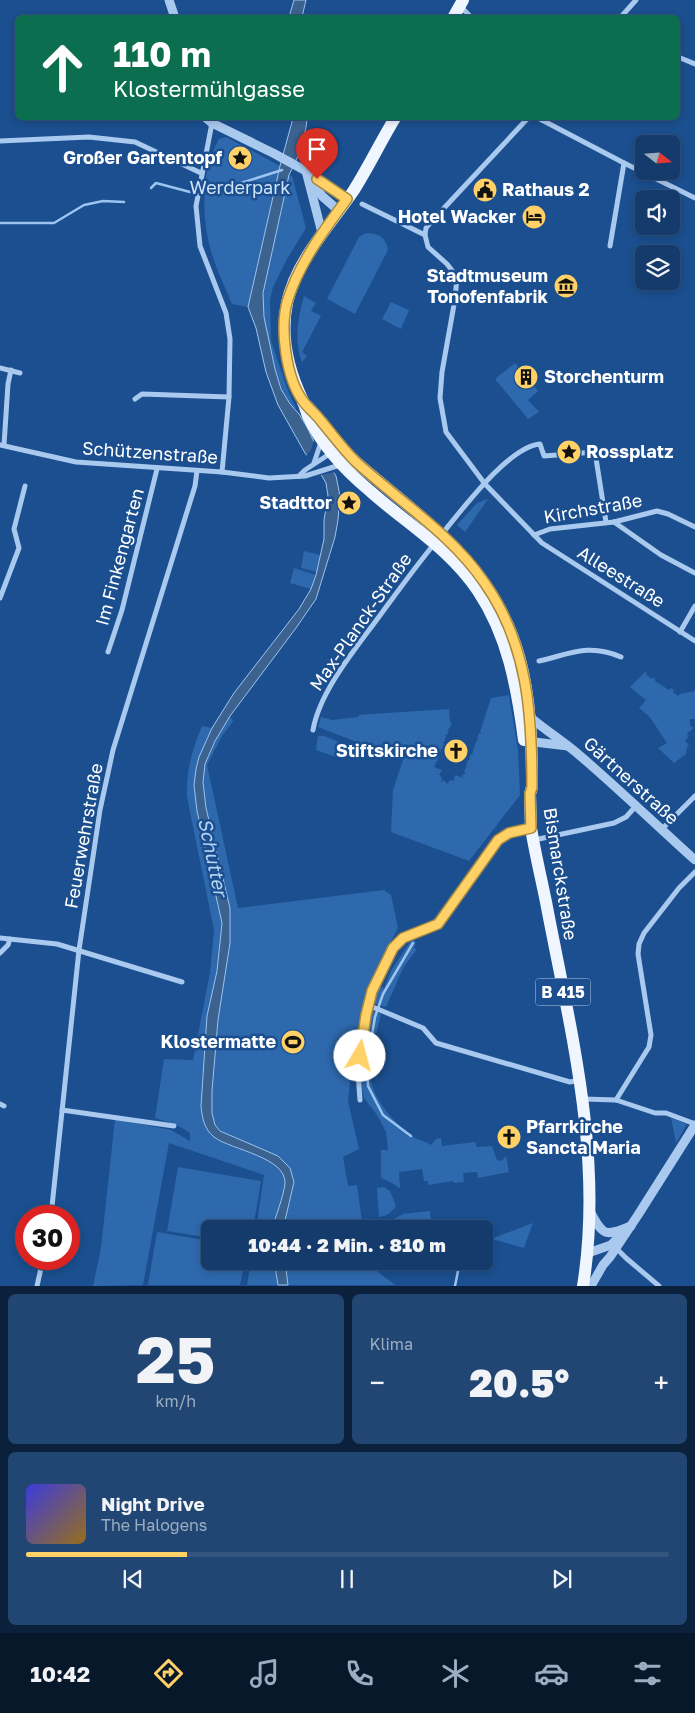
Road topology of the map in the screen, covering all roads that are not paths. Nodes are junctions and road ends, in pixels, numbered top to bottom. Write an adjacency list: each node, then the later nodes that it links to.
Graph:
1 (169, 0): 4 (street)
2 (636, 0): 7 (street)
3 (461, 3): 5 (main road); 6 (street)
4 (174, 15)
5 (455, 15)
6 (470, 15)
7 (623, 15)
8 (680, 58): 9 (street)
9 (695, 64)
10 (209, 120): 16 (street); 17 (street)
11 (394, 120): 19 (main road, B 415)
12 (526, 120): 23 (street)
13 (542, 120): 15 (street)
14 (0, 141): 17 (street)
15 (624, 163): 18 (street); 24 (street)
16 (306, 171): 19 (street); 21 (street); 22 (street)
17 (201, 173): 28 (street)
18 (695, 198)
19 (347, 199): 21 (main road, B 415)
20 (362, 204): 23 (street)
21 (338, 210): 22 (main road, B 415)
22 (322, 234): 30 (main road, B 415)
23 (425, 235): 41 (street)
24 (610, 246)
25 (0, 368): 26 (street)
26 (12, 370): 27 (street); 32 (street)
27 (20, 373)
28 (229, 397): 29 (street); 39 (street)
29 (135, 398)
30 (303, 402): 31 (main road, B 415); 33 (main road, B 415)
31 (321, 437): 34 (main road, B 415); 35 (street)
32 (2, 445): 37 (street, Schützenstraße)
33 (346, 450): 34 (street); 47 (main road, B 415)
34 (333, 452): 35 (street); 36 (main road, B 415)
35 (314, 463): 40 (street)
36 (343, 465): 40 (street, Schützenstraße); 47 (main road, B 415)
37 (157, 468): 38 (street, Schützenstraße); 53 (street, Im Finkengarten)
38 (197, 471): 39 (street, Schützenstraße); 69 (street, Feuerwehrstraße)
39 (222, 472): 40 (street, Schützenstraße)
40 (299, 476)
41 (484, 484): 43 (street); 46 (street); 47 (street, Max-Planck-Straße)
42 (25, 486): 49 (street)
43 (606, 522): 44 (street, Kirchstraße); 46 (street, Kirchstraße)
44 (614, 522): 45 (street, Kirchstraße); 48 (street)
45 (695, 527)
46 (534, 534): 51 (street, Alleestraße)
47 (438, 539): 56 (main road, B 415); 57 (street, Max-Planck-Straße); 59 (main road, B 415)
48 (695, 573)
49 (0, 598)
50 (695, 606): 51 (street)
51 (680, 632): 52 (street, Alleestraße)
52 (695, 641)
53 (108, 652)
54 (620, 657): 55 (street)
55 (539, 661)
56 (530, 717): 58 (street, Gärtnerstraße); 59 (main road, B 415)
57 (313, 730)
58 (548, 732): 59 (street); 60 (street, Gärtnerstraße)
59 (529, 739): 60 (street, Gärtnerstraße); 64 (main road, Bismarckstraße / B 415)
60 (568, 746): 62 (street, Gärtnerstraße)
61 (695, 796): 63 (street)
62 (635, 806): 63 (street, Gärtnerstraße); 64 (street)
63 (661, 830): 65 (street, Gärtnerstraße)
64 (532, 834): 72 (street); 73 (main road, Bismarckstraße / B 415)
65 (695, 860)
66 (695, 872): 76 (street)
67 (0, 938): 68 (street)
68 (10, 939): 69 (street); 70 (street)
69 (79, 950): 71 (street); 77 (street, Feuerwehrstraße)
70 (0, 953)
71 (182, 982)
72 (368, 1004): 73 (street); 75 (street)
73 (580, 1080): 74 (main road, Bismarckstraße / B 415)
74 (583, 1099): 76 (street); 81 (main road, Bismarckstraße / B 415)
75 (360, 1100)
76 (616, 1100): 78 (street)
77 (62, 1110): 79 (street); 80 (street, Feuerwehrstraße)
78 (695, 1124): 82 (street)
79 (174, 1126)
80 (52, 1205)
81 (590, 1211): 82 (street); 84 (main road, Bismarckstraße / B 415)
82 (631, 1226): 83 (street); 84 (street)
83 (616, 1248): 84 (street); 88 (street); 89 (street)
84 (588, 1253): 87 (main road, Bismarckstraße / B 415)
85 (41, 1270): 86 (street)
86 (38, 1286)
87 (583, 1286)
88 (591, 1286)
89 (659, 1286)

